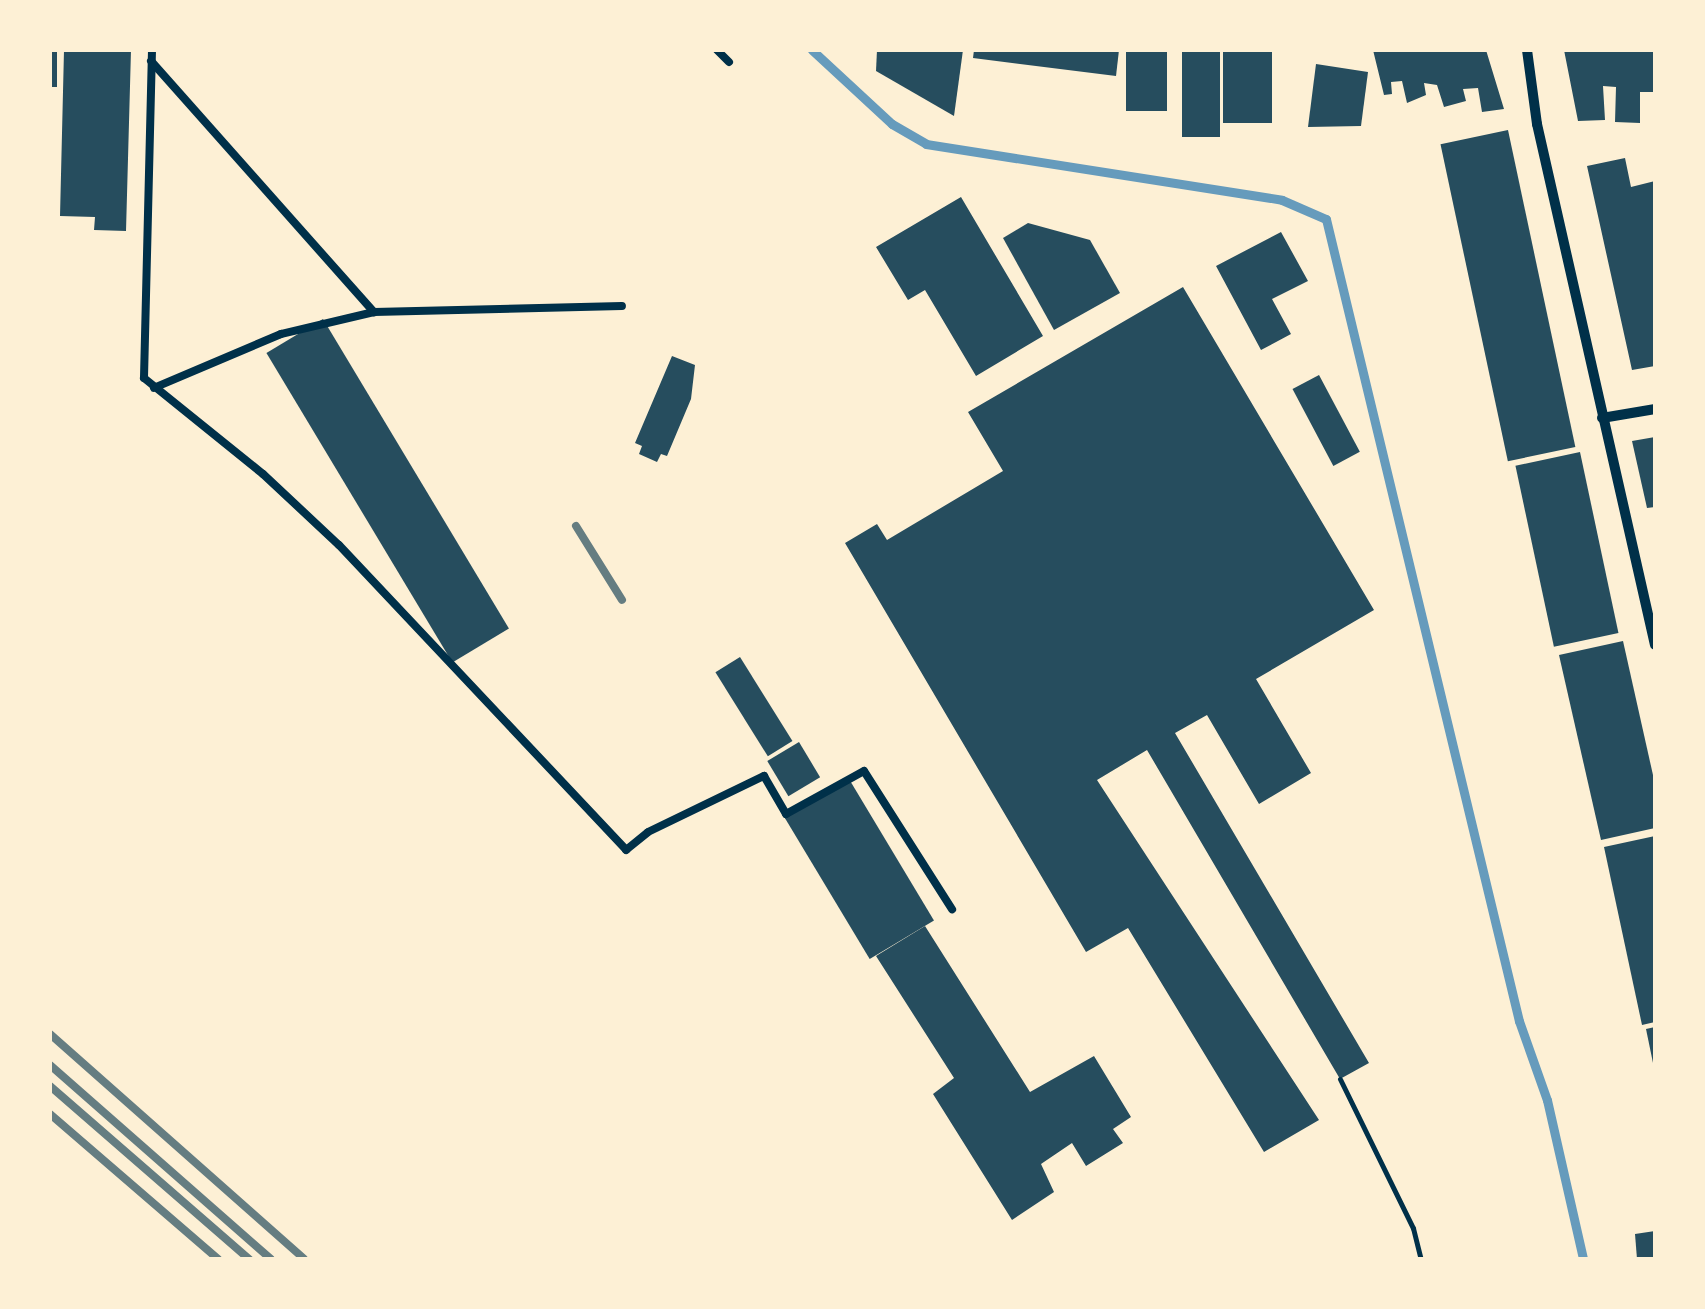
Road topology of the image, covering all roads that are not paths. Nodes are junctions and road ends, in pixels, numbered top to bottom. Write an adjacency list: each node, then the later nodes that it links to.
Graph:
1 (152, 50): 4 (lane)
2 (717, 50): 5 (lane)
3 (1528, 50): 10 (street)
4 (151, 61): 7 (lane); 8 (lane)
5 (728, 62)
6 (622, 306): 7 (lane)
7 (374, 312): 8 (lane)
8 (154, 388): 12 (lane)
9 (1655, 408): 10 (street)
10 (1602, 418): 11 (street)
11 (1655, 646)
12 (952, 908)

